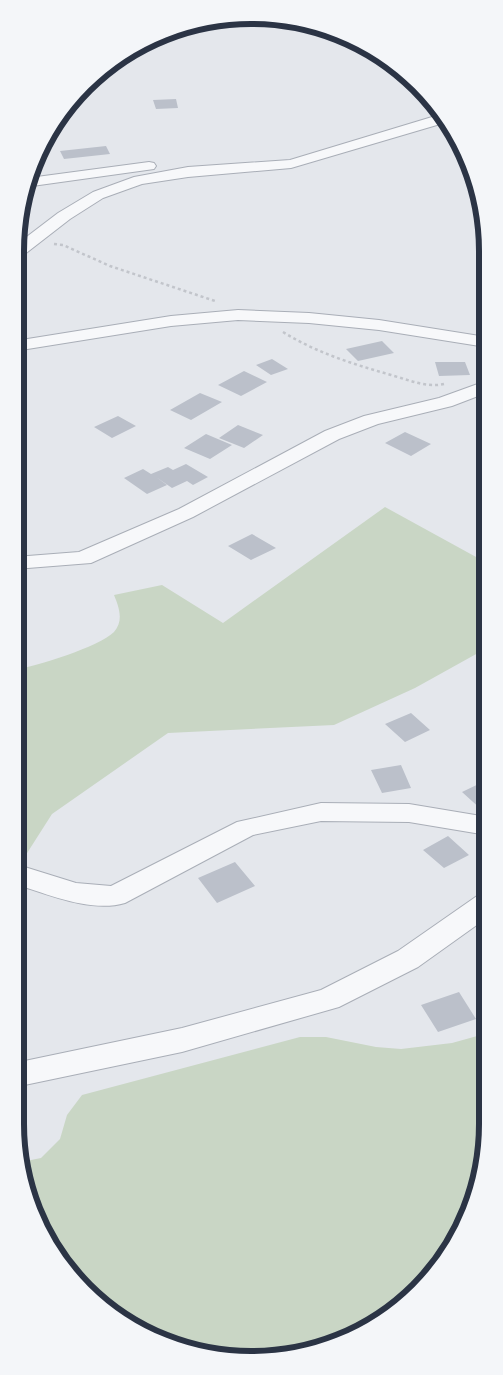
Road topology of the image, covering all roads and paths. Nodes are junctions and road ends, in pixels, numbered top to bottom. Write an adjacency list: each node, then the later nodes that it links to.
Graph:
1 (437, 120): 2 (street)
2 (264, 167): 3 (street); 4 (street)
3 (35, 182)
4 (24, 247)
5 (479, 341): 6 (street)
6 (24, 345)
7 (479, 390): 8 (street)
8 (24, 562)
9 (479, 825): 10 (street)
10 (24, 877)
11 (479, 909): 12 (street)
12 (24, 1073)

